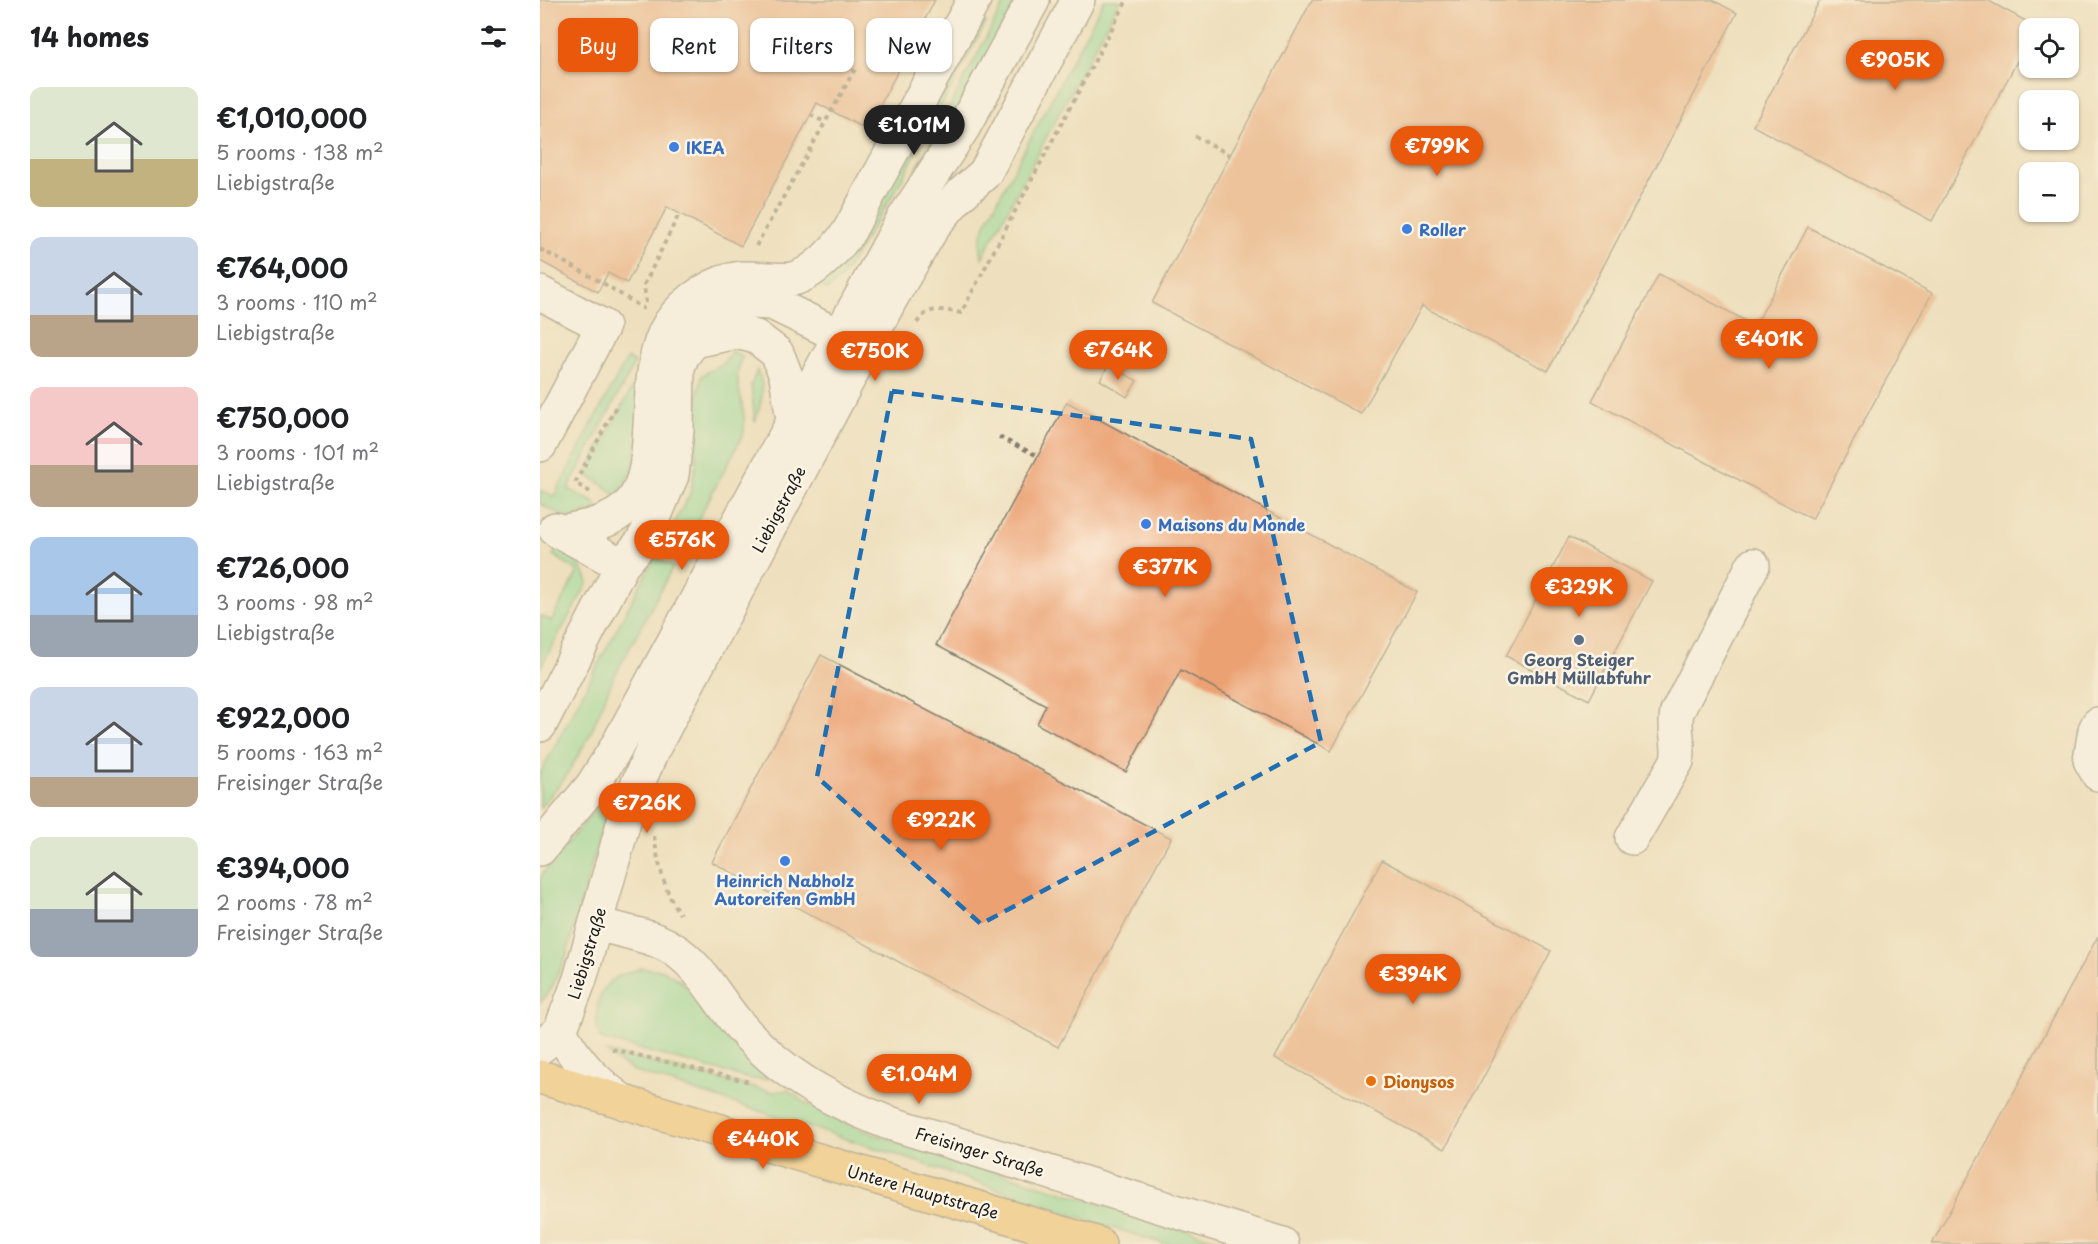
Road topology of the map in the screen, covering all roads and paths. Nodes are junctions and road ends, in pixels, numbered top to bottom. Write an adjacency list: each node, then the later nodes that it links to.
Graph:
1 (974, 0): 25 (street)
2 (1033, 0): 20 (street, Liebigstraße)
3 (1078, 0): 20 (street, Liebigstraße)
4 (1127, 0): 18 (path)
5 (853, 72): 7 (path)
6 (810, 114): 7 (path)
7 (825, 122): 11 (path)
8 (1195, 136): 9 (path)
9 (1230, 155)
10 (679, 214): 15 (path)
11 (756, 246): 13 (path); 14 (path)
12 (540, 249): 17 (path)
13 (747, 249)
14 (765, 249)
15 (644, 285)
16 (540, 293): 23 (street)
17 (647, 311)
18 (914, 328)
19 (693, 341): 20 (street); 21 (street); 26 (street)
20 (851, 342): 21 (street, Liebigstraße); 35 (street, Liebigstraße)
21 (794, 419): 33 (street, Liebigstraße)
22 (999, 437): 24 (path)
23 (540, 445)
24 (1038, 456)
25 (550, 527): 26 (street)
26 (622, 565): 28 (street)
27 (1753, 565): 32 (street)
28 (541, 722)
29 (2098, 724): 30 (street)
30 (2098, 774)
31 (654, 834): 34 (path)
32 (1632, 838)
33 (540, 849)
34 (681, 916)
35 (596, 924): 36 (street, Liebigstraße); 42 (street, Freisinger Straße)
36 (550, 1039): 40 (street)
37 (611, 1048): 39 (path)
38 (540, 1077): 40 (main road, Untere Hauptstraße)
39 (751, 1082)
40 (625, 1103): 41 (main road, Untere Hauptstraße)
41 (1099, 1244)
42 (1282, 1244)

